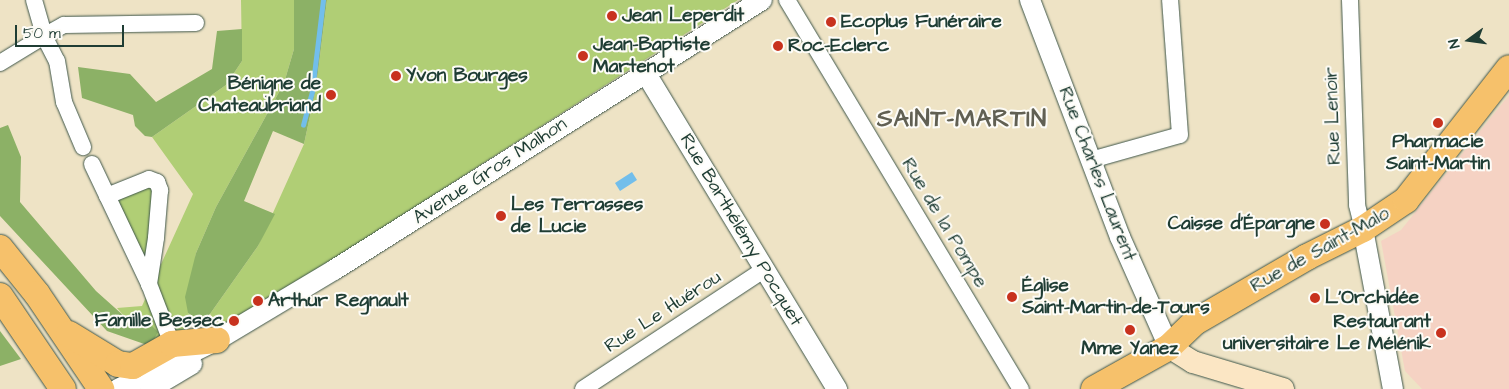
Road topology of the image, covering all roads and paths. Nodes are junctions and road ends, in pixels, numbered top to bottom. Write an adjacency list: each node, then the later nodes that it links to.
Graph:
1 (34, 0): 8 (street)
2 (762, 0): 11 (street, Avenue Gros Malhon)
3 (787, 0): 35 (street, Rue de la Pompe)
4 (1030, 0): 13 (street, Rue Charles Laurent)
5 (1170, 0): 13 (street)
6 (1350, 0): 16 (street, Rue Lenoir)
7 (196, 23): 8 (street)
8 (44, 36): 9 (street); 12 (street)
9 (0, 63)
10 (1509, 68): 16 (main road, Rue de Saint-Malo)
11 (645, 72): 18 (street, Rue Barthélémy Pocquet); 23 (street, Avenue Gros Malhon)
12 (83, 147)
13 (1091, 160): 25 (street, Rue Charles Laurent)
14 (92, 164): 15 (street)
15 (107, 196): 20 (street); 20 (street)
16 (1363, 229): 25 (main road, Rue de Saint-Malo); 38 (street)
17 (0, 248): 22 (main road)
18 (765, 269): 33 (street, Rue Le Huérou); 34 (street, Rue Barthélémy Pocquet)
19 (0, 275): 29 (main road)
20 (149, 284): 24 (street)
21 (0, 296): 26 (main road)
22 (62, 330): 24 (main road); 30 (main road)
23 (217, 340): 24 (main road); 31 (street, Avenue Gros Malhon); 32 (street, Avenue Gros Malhon)
24 (172, 344)
25 (1169, 346): 36 (main road, Rue de Saint-Malo); 37 (main road)
26 (46, 362): 27 (main road); 28 (main road)
27 (49, 389)
28 (62, 389)
29 (83, 389)
30 (101, 389)
31 (118, 389)
32 (150, 389)
33 (582, 389)
34 (837, 389)
35 (1021, 389)
36 (1094, 389)
37 (1283, 389)
38 (1393, 389)

